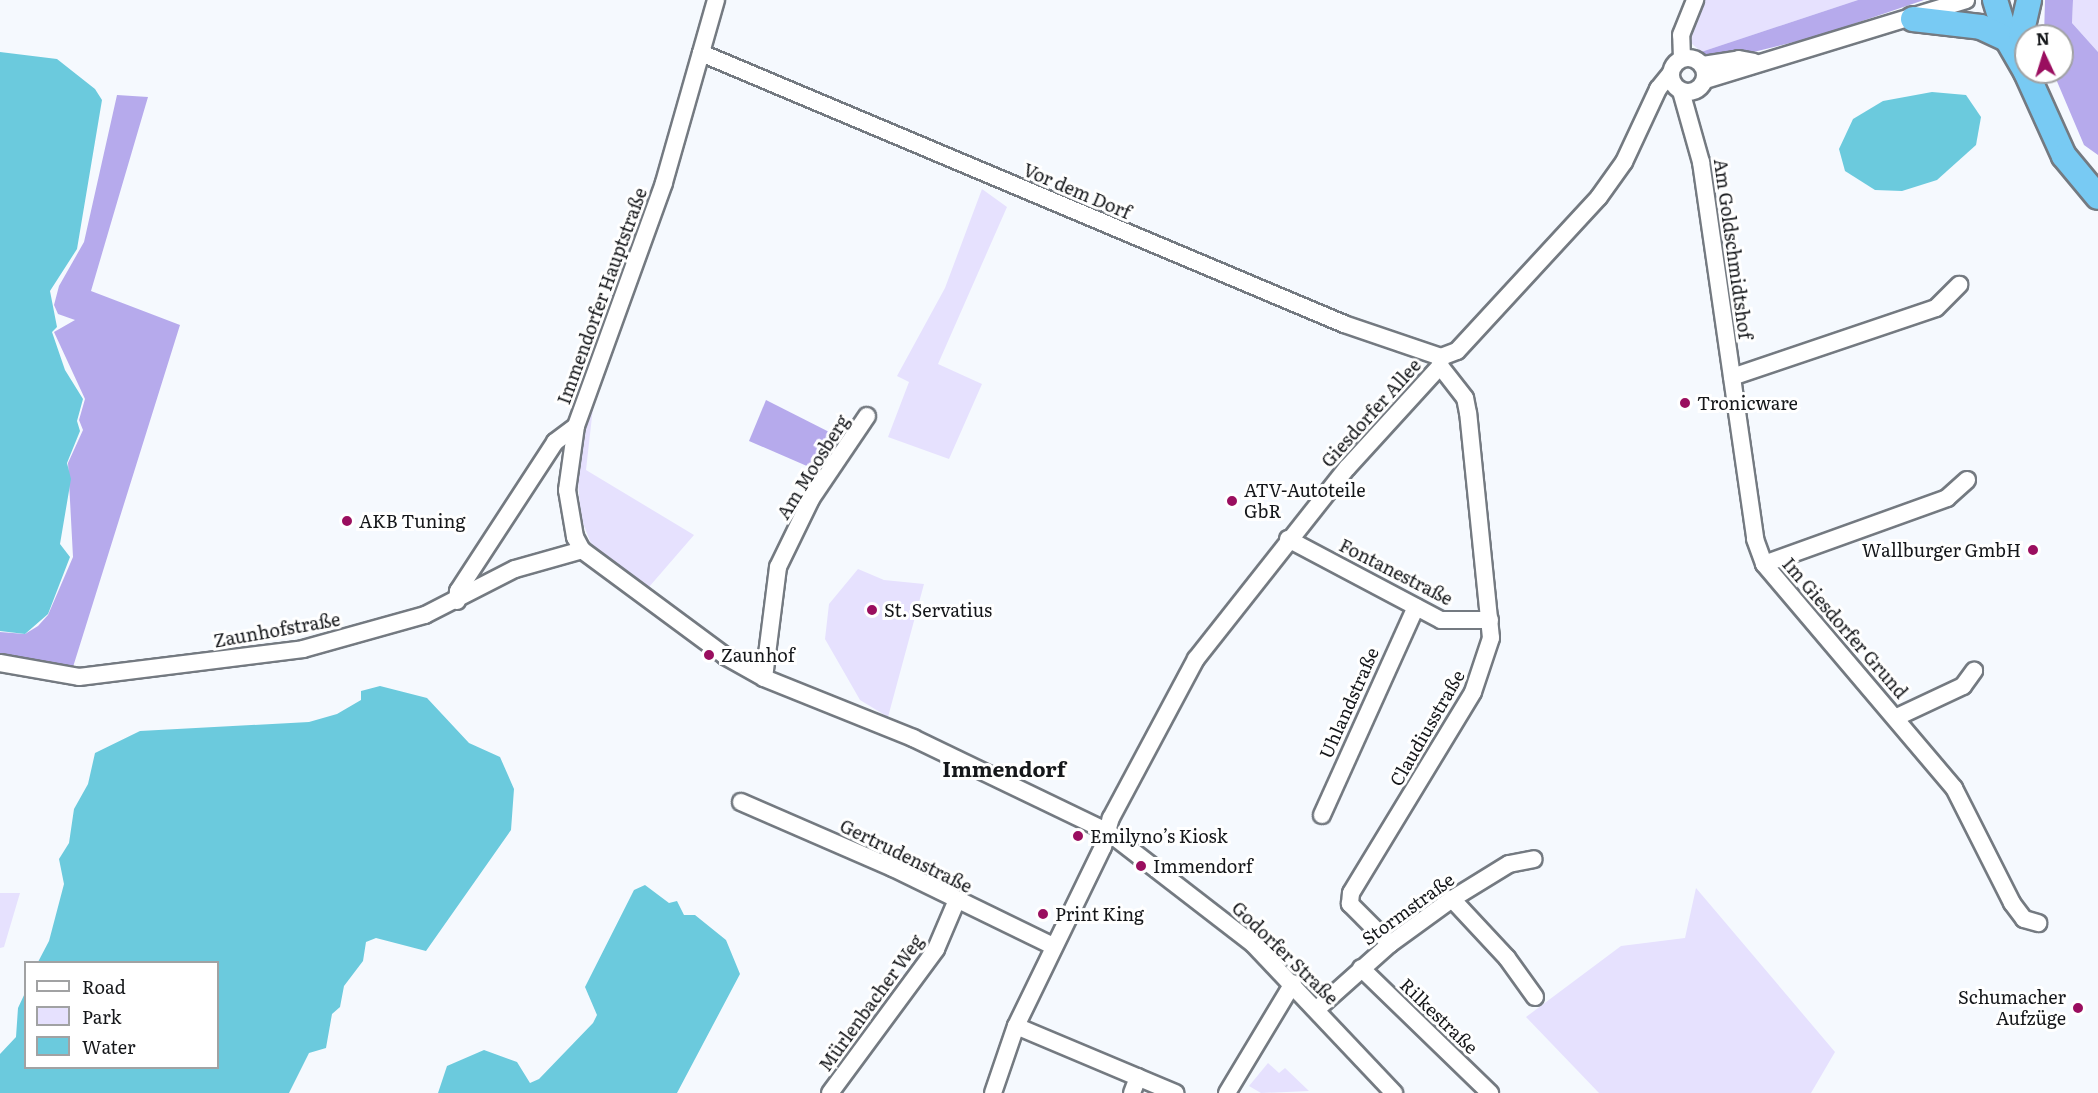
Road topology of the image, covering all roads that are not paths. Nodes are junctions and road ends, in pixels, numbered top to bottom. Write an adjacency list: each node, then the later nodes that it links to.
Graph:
1 (716, 0): 12 (street, Immendorfer Hauptstraße)
2 (1695, 0): 13 (street)
3 (1966, 0): 7 (street)
4 (1995, 0): 10 (highway)
5 (2005, 0): 9 (highway)
6 (2029, 0): 8 (highway)
7 (1913, 19): 11 (highway); 15 (street)
8 (2023, 24)
9 (2014, 28)
10 (2014, 34)
11 (2014, 39)
12 (701, 53): 24 (street, Vor dem Dorf); 27 (street, Immendorfer Hauptstraße)
13 (1682, 58): 14 (street, Giesdorfer Allee); 15 (street)
14 (1670, 74): 17 (street, Am Goldschmidtshof); 18 (street, Giesdorfer Allee)
15 (1703, 77): 17 (street); 19 (street, Am Goldschmidtshof)
16 (2033, 84): 20 (highway)
17 (1680, 90): 18 (street); 19 (street, Am Goldschmidtshof)
18 (1650, 105): 24 (street, Giesdorfer Allee)
19 (1695, 126): 25 (street, Am Goldschmidtshof)
20 (2052, 127): 21 (highway); 22 (highway)
21 (2098, 176)
22 (2098, 197)
23 (1959, 285): 25 (street)
24 (1441, 362): 29 (street, Giesdorfer Allee); 34 (street, Claudiusstraße)
25 (1732, 376): 31 (street, Am Goldschmidtshof)
26 (867, 416): 37 (street, Am Moosberg)
27 (576, 426): 30 (street, Immendorfer Hauptstraße); 32 (street)
28 (1967, 480): 31 (street)
29 (1288, 539): 33 (street, Fontanestraße); 41 (street, Giesdorfer Allee)
30 (582, 550): 32 (street, Zaunhofstraße); 37 (street)
31 (1764, 564): 38 (street, Im Giesdorfer Grund)
32 (457, 601): 35 (street, Zaunhofstraße)
33 (1416, 607): 34 (street, Fontanestraße); 40 (street, Uhlandstraße)
34 (1490, 620): 46 (street, Claudiusstraße)
35 (0, 663)
36 (1974, 671): 38 (street, Im Giesdorfer Grund)
37 (764, 678): 41 (street)
38 (1897, 717): 45 (street, Im Giesdorfer Grund)
39 (741, 802): 44 (street, Gertrudenstraße)
40 (1322, 816)
41 (1108, 832): 47 (street, Giesdorfer Allee); 49 (street, Godorfer Straße)
42 (1534, 859): 43 (street, Stormstraße)
43 (1452, 899): 46 (street, Stormstraße); 50 (street)
44 (956, 902): 47 (street, Gertrudenstraße); 54 (street, Mürlenbacher Weg)
45 (2038, 923)
46 (1390, 944): 48 (street, Stormstraße)
47 (1053, 945): 52 (street, Giesdorfer Allee)
48 (1361, 968): 51 (street, Stormstraße); 59 (street, Rilkestraße)
49 (1293, 983): 51 (street, Godorfer Straße); 57 (street)
50 (1535, 997)
51 (1317, 1009): 58 (street, Godorfer Straße)
52 (1016, 1026): 53 (street); 55 (street, Giesdorfer Allee)
53 (1135, 1085): 56 (street)
54 (831, 1093)
55 (993, 1093)
56 (1175, 1093)
57 (1227, 1093)
58 (1394, 1093)
59 (1490, 1093)

